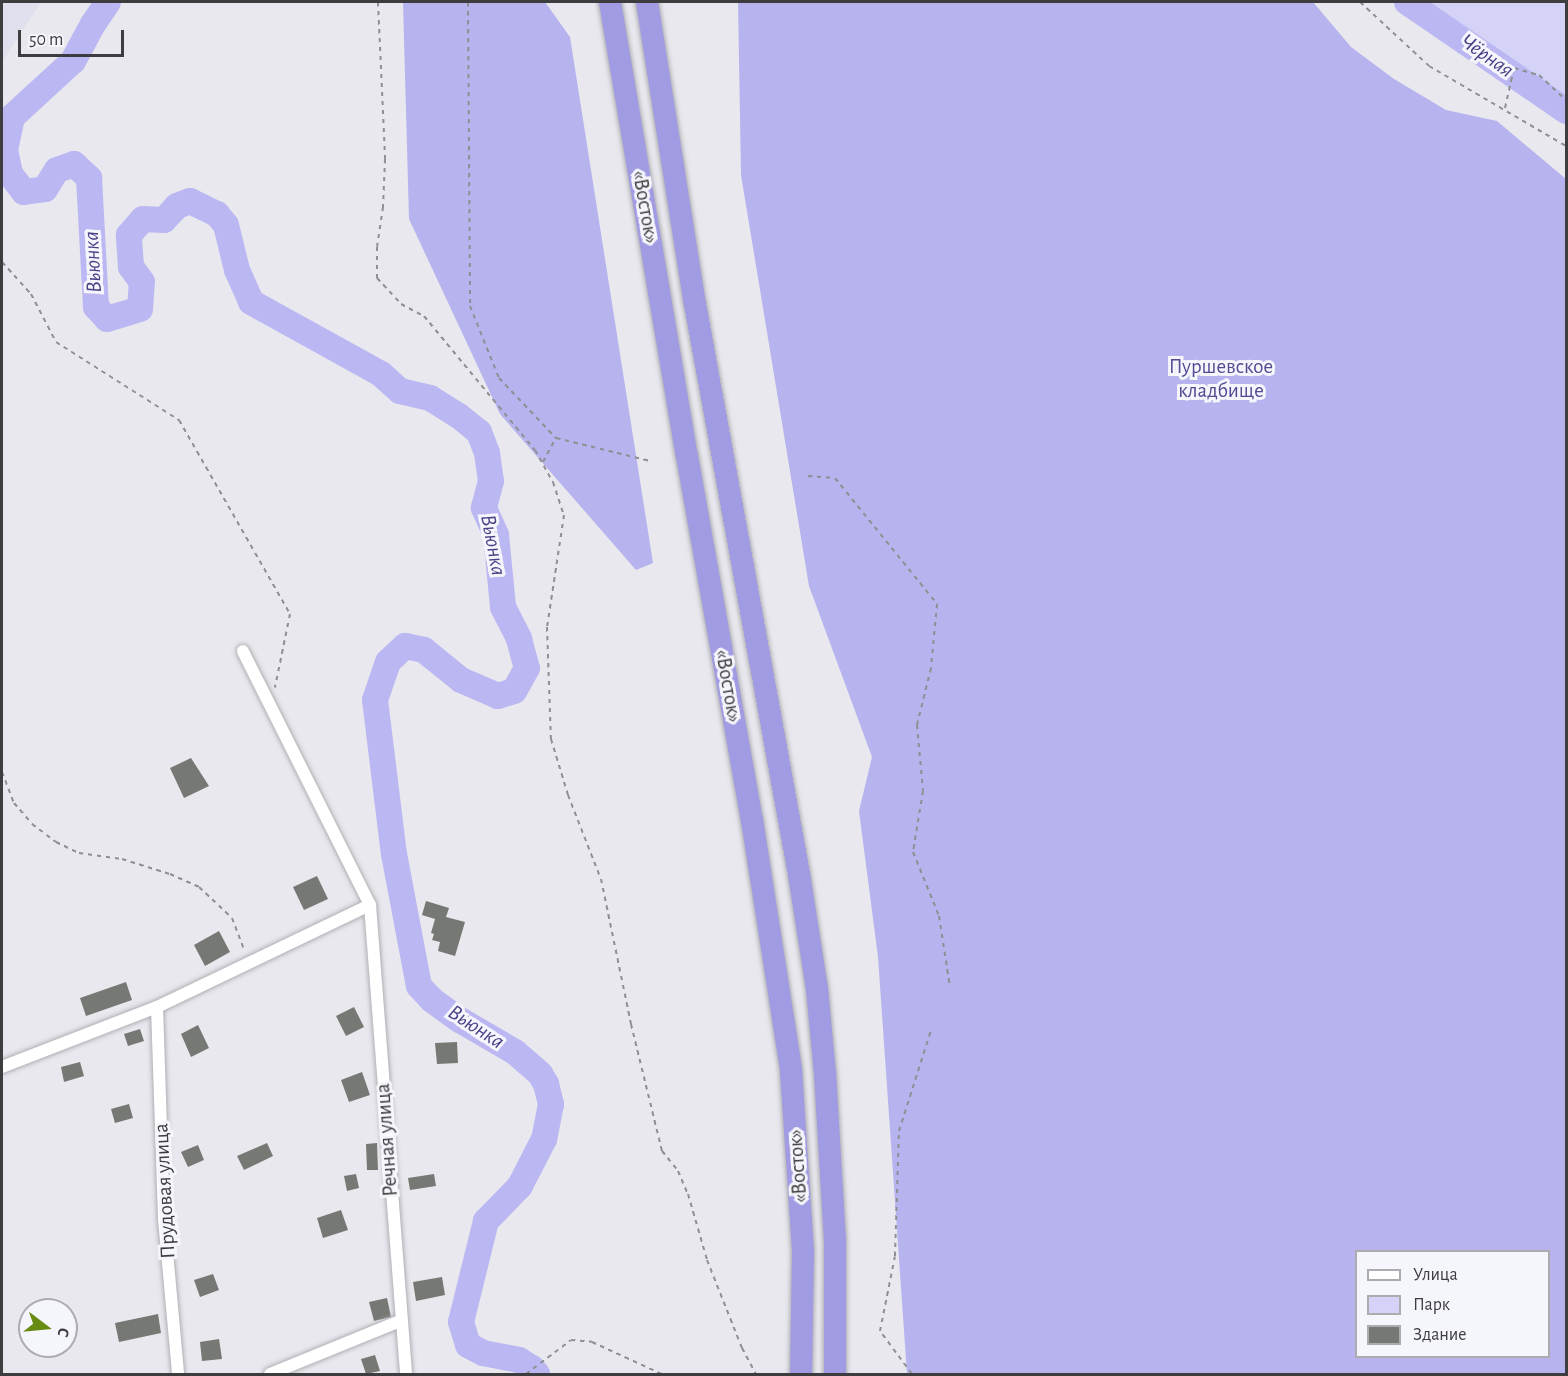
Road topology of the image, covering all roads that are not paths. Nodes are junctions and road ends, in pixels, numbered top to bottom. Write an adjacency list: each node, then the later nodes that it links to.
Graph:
1 (610, 2): 11 (highway, «Восток»)
2 (647, 2): 12 (highway, «Восток»)
3 (243, 651): 4 (street)
4 (370, 905): 5 (street); 7 (street, Речная улица)
5 (157, 1007): 6 (street); 8 (street, Прудовая улица)
6 (2, 1067)
7 (400, 1321): 9 (street); 10 (street, Речная улица)
8 (178, 1374)
9 (270, 1374)
10 (406, 1374)
11 (801, 1374)
12 (835, 1374)

